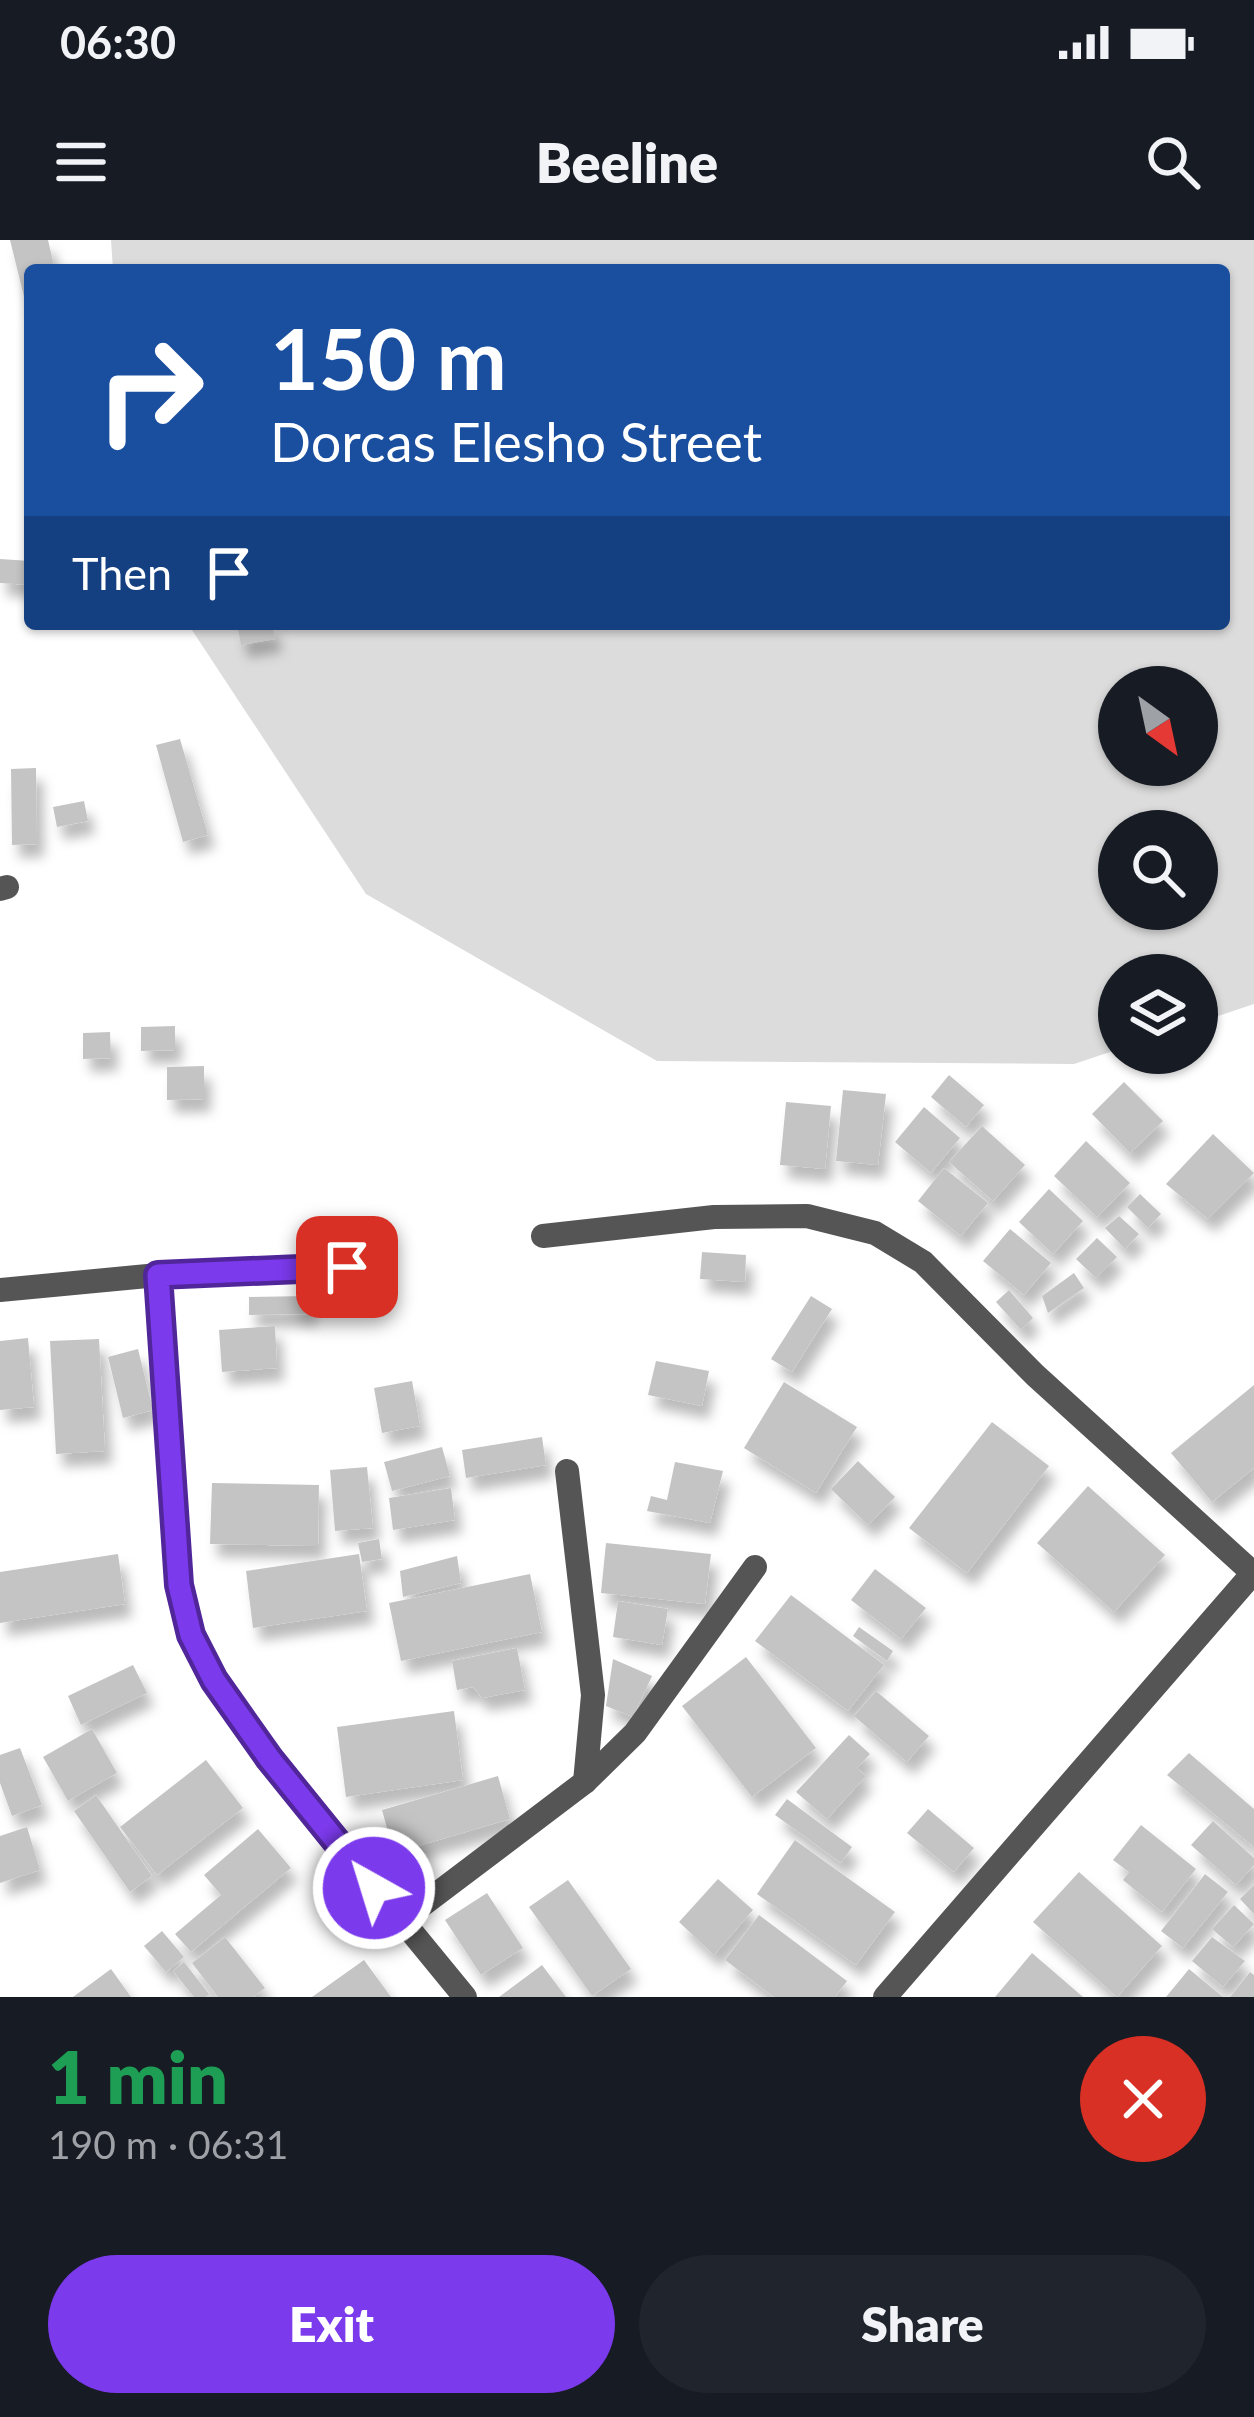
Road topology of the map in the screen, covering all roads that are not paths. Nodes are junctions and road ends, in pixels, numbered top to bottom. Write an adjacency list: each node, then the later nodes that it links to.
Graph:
1 (543, 1236): 7 (street)
2 (347, 1267): 3 (street)
3 (158, 1275): 4 (street); 9 (street)
4 (0, 1289)
5 (567, 1471): 8 (street)
6 (755, 1568): 8 (street)
7 (1253, 1573): 11 (street)
8 (585, 1782): 9 (street)
9 (401, 1921): 10 (street)
10 (465, 1997)
11 (885, 1997)

